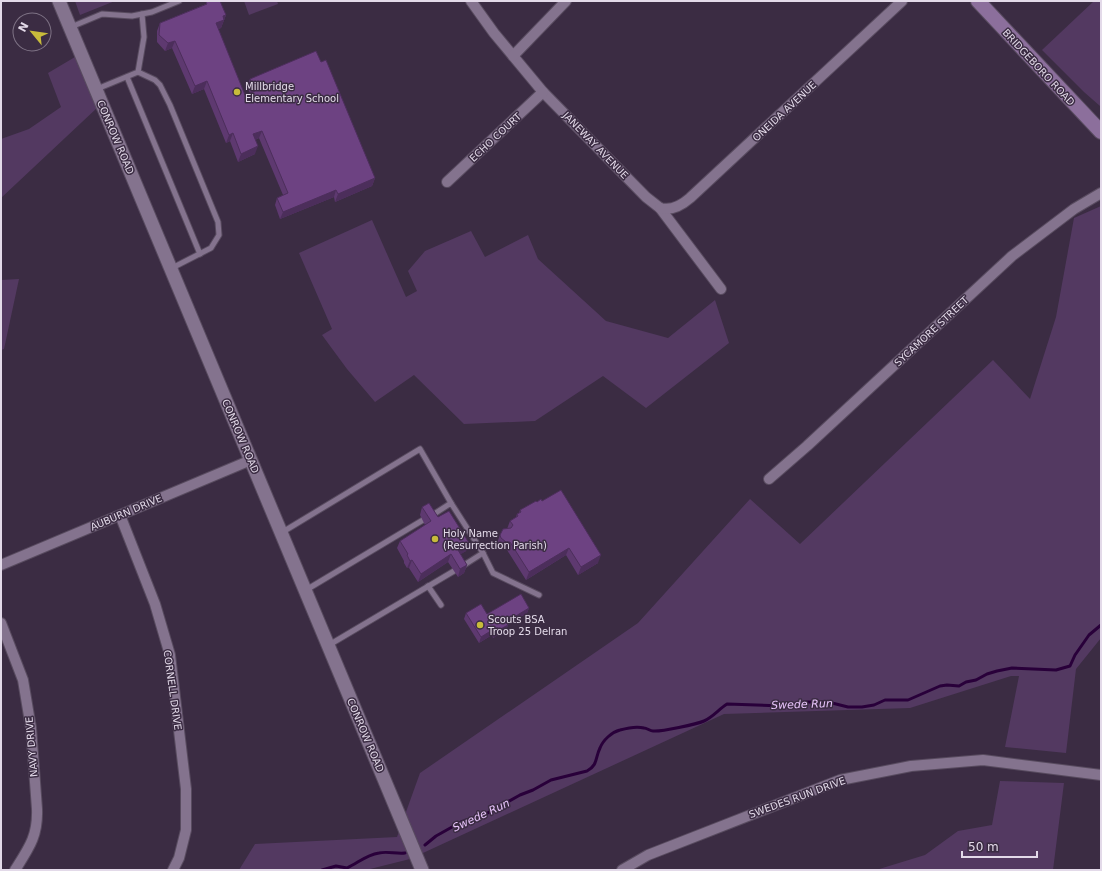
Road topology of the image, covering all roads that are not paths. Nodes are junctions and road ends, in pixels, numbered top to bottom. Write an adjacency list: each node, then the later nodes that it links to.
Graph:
1 (60, 1): 8 (street, CONROW ROAD)
2 (179, 1): 7 (lane)
3 (471, 1): 9 (street, JANEWAY AVENUE)
4 (566, 1): 9 (street)
5 (902, 1): 17 (street, ONEIDA AVENUE)
6 (978, 1): 14 (main road, BRIDGEBORO ROAD)
7 (142, 14): 8 (lane); 10 (lane)
8 (70, 28): 12 (street, CONROW ROAD)
9 (513, 56): 13 (street, JANEWAY AVENUE)
10 (138, 72): 11 (lane); 18 (lane)
11 (127, 77): 12 (lane); 18 (lane)
12 (96, 89): 19 (street, CONROW ROAD)
13 (544, 92): 15 (street, ECHO COURT); 17 (street, JANEWAY AVENUE)
14 (1101, 132)
15 (447, 182)
16 (1101, 193): 22 (street, SYCAMORE STREET)
17 (660, 208): 20 (street, JANEWAY AVENUE)
18 (200, 254): 19 (lane)
19 (171, 269): 21 (street, CONROW ROAD)
20 (721, 289)
21 (251, 460): 24 (street, AUBURN DRIVE); 27 (street, CONROW ROAD)
22 (769, 479)
23 (451, 503): 25 (lane); 27 (lane); 28 (lane)
24 (120, 515): 29 (street, AUBURN DRIVE); 40 (street, CORNELL DRIVE)
25 (430, 516)
26 (423, 520): 33 (lane)
27 (281, 533): 33 (street, CONROW ROAD)
28 (483, 553): 30 (lane); 34 (lane)
29 (1, 565)
30 (460, 567)
31 (454, 571): 32 (lane)
32 (428, 586): 35 (lane); 37 (lane)
33 (306, 591): 37 (street, CONROW ROAD)
34 (539, 595)
35 (441, 605)
36 (1, 623): 39 (street, NAVY DRIVE)
37 (328, 645): 41 (street, CONROW ROAD)
38 (1101, 776): 42 (street, SWEDES RUN DRIVE)
39 (16, 870)
40 (173, 870)
41 (422, 870)
42 (622, 870)

